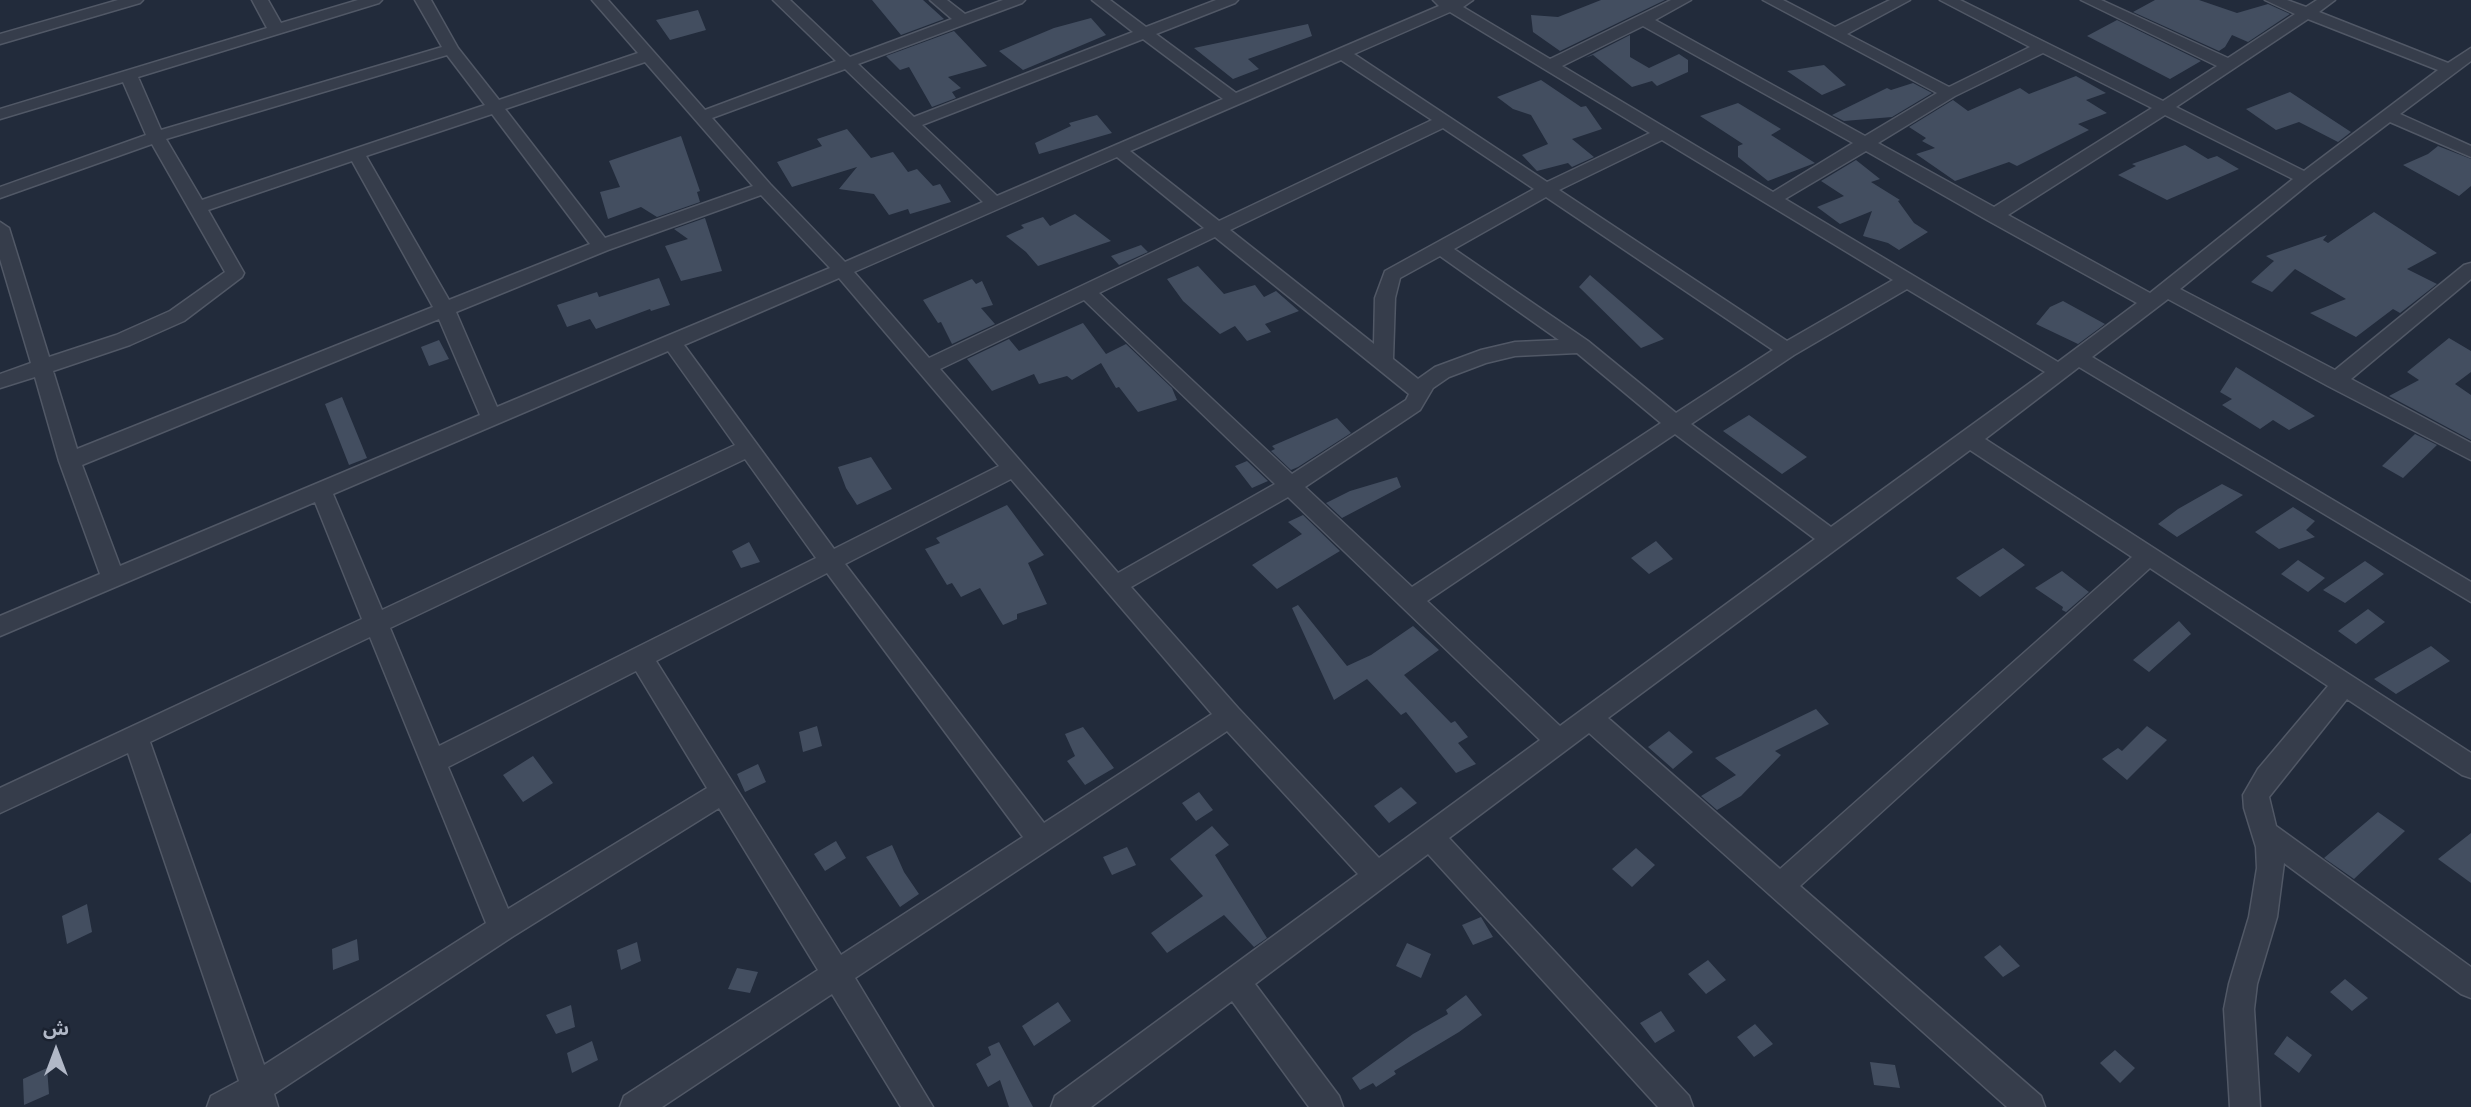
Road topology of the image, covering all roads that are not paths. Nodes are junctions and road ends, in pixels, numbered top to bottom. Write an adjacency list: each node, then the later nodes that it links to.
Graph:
1 (135, 0): 25 (street)
2 (260, 0): 22 (street)
3 (374, 0): 22 (street)
4 (423, 0): 27 (street)
5 (600, 0): 30 (street)
6 (781, 0): 31 (street)
7 (938, 0): 20 (street)
8 (1017, 0): 20 (street)
9 (1100, 0): 23 (street)
10 (1230, 0): 23 (street)
11 (1683, 0): 21 (street)
12 (1771, 0): 24 (street)
13 (1902, 0): 24 (street)
14 (1948, 0): 26 (street)
15 (2089, 0): 32 (street)
16 (2273, 0): 19 (street)
17 (2327, 0): 19 (street)
18 (1452, 2): 28 (street); 33 (street)
19 (2306, 14): 32 (street); 34 (street)
20 (962, 19): 31 (street)
21 (1642, 19): 33 (street); 47 (street)
22 (276, 29): 35 (street)
23 (1145, 33): 37 (street); 44 (street)
24 (1834, 34): 36 (street)
25 (0, 39)
26 (2043, 47): 36 (street); 39 (street)
27 (451, 49): 38 (street); 46 (street)
28 (1342, 53): 37 (street); 43 (street)
29 (2471, 53): 34 (street)
30 (649, 55): 38 (street); 42 (street)
31 (848, 63): 42 (street); 44 (street)
32 (2227, 64): 39 (street)
33 (1550, 65): 45 (street)
34 (2450, 69): 41 (street)
35 (128, 74): 40 (street); 46 (street)
36 (1949, 93): 47 (street)
37 (1235, 100): 48 (street)
38 (494, 107): 50 (street); 61 (street)
39 (2164, 108): 51 (street); 58 (street)
40 (0, 114)
41 (2390, 116): 49 (street); 51 (street)
42 (701, 117): 52 (street)
43 (1446, 120): 53 (street); 60 (street)
44 (911, 124): 56 (street)
45 (1663, 134): 53 (street); 55 (street)
46 (156, 137): 54 (street); 57 (street)
47 (1866, 145): 55 (street); 58 (street)
48 (1118, 150): 56 (street); 60 (street)
49 (2471, 152)
50 (357, 155): 57 (street); 68 (street)
51 (2305, 178): 67 (street)
52 (764, 188): 61 (street); 63 (street)
53 (1547, 189): 62 (street); 71 (street)
54 (0, 193)
55 (1773, 199): 65 (street)
56 (995, 204): 63 (street)
57 (196, 208): 74 (street)
58 (1993, 216): 67 (street)
59 (0, 228): 74 (street)
60 (1217, 229): 66 (street); 73 (street)
61 (601, 246): 68 (street)
62 (1440, 248): 70 (street); 73 (street)
63 (842, 270): 69 (street); 75 (street)
64 (2471, 270): 78 (street)
65 (1907, 280): 71 (street); 76 (street)
66 (1086, 291): 75 (street); 87 (street)
67 (2159, 296): 72 (street); 78 (street)
68 (445, 310): 80 (street); 85 (street)
69 (671, 341): 80 (street); 83 (street)
70 (1581, 346): 79 (street); 81 (street)
71 (1787, 350): 81 (street)
72 (2078, 357): 76 (street); 94 (street)
73 (1383, 361): 79 (street)
74 (42, 367): 77 (street); 85 (street)
75 (925, 368): 86 (street)
76 (2058, 371): 82 (street)
77 (0, 381)
78 (2335, 381): 84 (street)
79 (1421, 392): 87 (street)
80 (492, 419): 88 (street)
81 (1677, 425): 89 (street); 95 (street)
82 (1970, 439): 89 (street); 90 (street)
83 (748, 449): 91 (street); 97 (street)
84 (2471, 452)
85 (70, 461): 92 (street)
86 (1012, 469): 91 (street); 93 (street)
87 (1290, 486): 93 (street); 95 (street)
88 (321, 491): 92 (street); 97 (street)
89 (1831, 539): 101 (street)
90 (2148, 556): 99 (street); 112 (street)
91 (831, 562): 98 (street); 110 (street)
92 (113, 579): 96 (street)
93 (1116, 585): 100 (street)
94 (2471, 593)
95 (1410, 600): 103 (street)
96 (0, 625)
97 (377, 625): 102 (street); 104 (street)
98 (640, 656): 104 (street); 106 (street)
99 (2344, 684): 105 (street); 108 (street)
100 (1229, 716): 110 (street); 111 (street)
101 (1589, 717): 103 (street); 112 (street)
102 (135, 739): 107 (street); 117 (street)
103 (1558, 741): 109 (street)
104 (435, 761): 113 (street)
105 (2471, 767)
106 (723, 792): 113 (street); 114 (street)
107 (0, 801)
108 (2267, 835): 116 (street); 125 (street)
109 (1429, 836): 111 (street); 123 (street)
110 (1040, 839): 114 (street)
111 (1377, 874): 115 (street)
112 (1780, 887): 124 (street)
113 (502, 928): 117 (street)
114 (836, 975): 119 (street); 120 (street)
115 (1234, 980): 121 (street); 122 (street)
116 (2471, 984)
117 (260, 1097): 118 (street)
118 (222, 1107)
119 (635, 1107)
120 (918, 1107)
121 (1066, 1107)
122 (1328, 1107)
123 (1678, 1107)
124 (2030, 1107)
125 (2245, 1107)

